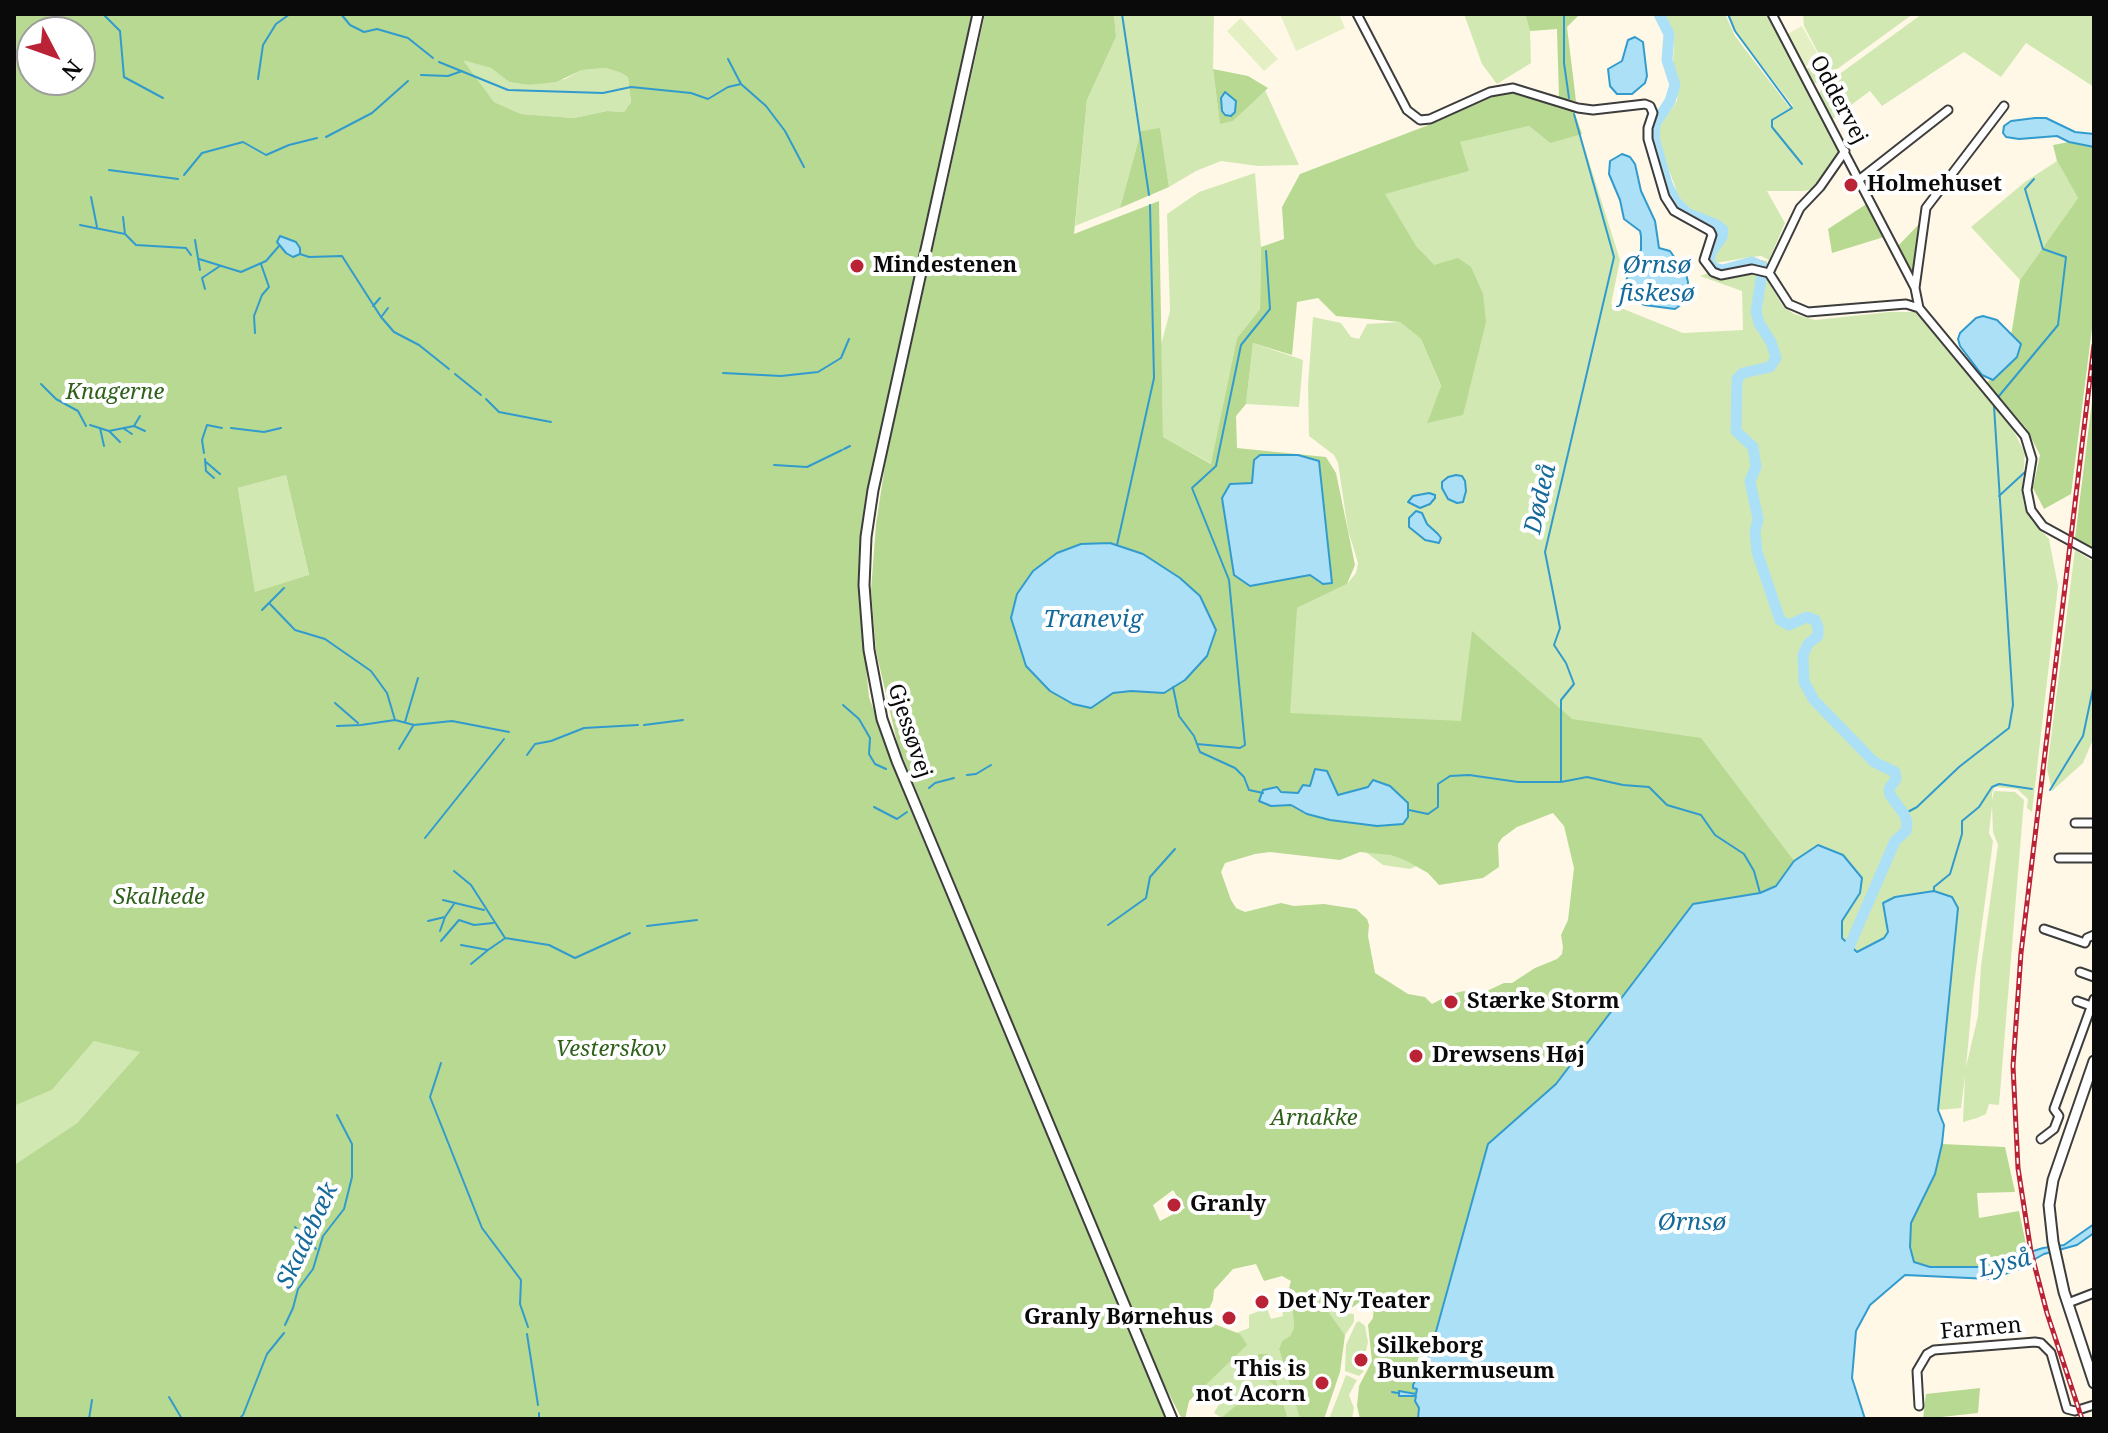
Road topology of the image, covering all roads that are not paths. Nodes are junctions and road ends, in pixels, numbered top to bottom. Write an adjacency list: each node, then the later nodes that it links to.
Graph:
1 (978, 14): 31 (street, Gjessøvej)
2 (1357, 14): 8 (street)
3 (1772, 14): 6 (street, Oddervej)
4 (2004, 106): 9 (street)
5 (1948, 110): 7 (street)
6 (1845, 151): 7 (street, Oddervej); 8 (street)
7 (1860, 179): 9 (street, Oddervej)
8 (1769, 273): 10 (street)
9 (1915, 288): 10 (street)
10 (1919, 308): 11 (street)
11 (2094, 554)
12 (2075, 823): 13 (street)
13 (2094, 823)
14 (2059, 858): 15 (street)
15 (2094, 858)
16 (2044, 929): 17 (street)
17 (2094, 935)
18 (2080, 972): 19 (street)
19 (2094, 977)
20 (2077, 1001): 21 (street)
21 (2093, 1003): 22 (street)
22 (2074, 1058): 23 (street); 24 (street)
23 (2093, 1063): 26 (street)
24 (2041, 1139)
25 (2094, 1293): 26 (street)
26 (2068, 1303): 27 (street)
27 (2089, 1350): 28 (street)
28 (2094, 1383)
29 (2094, 1405): 30 (street, Farmen)
30 (1919, 1406)
31 (1172, 1419)

